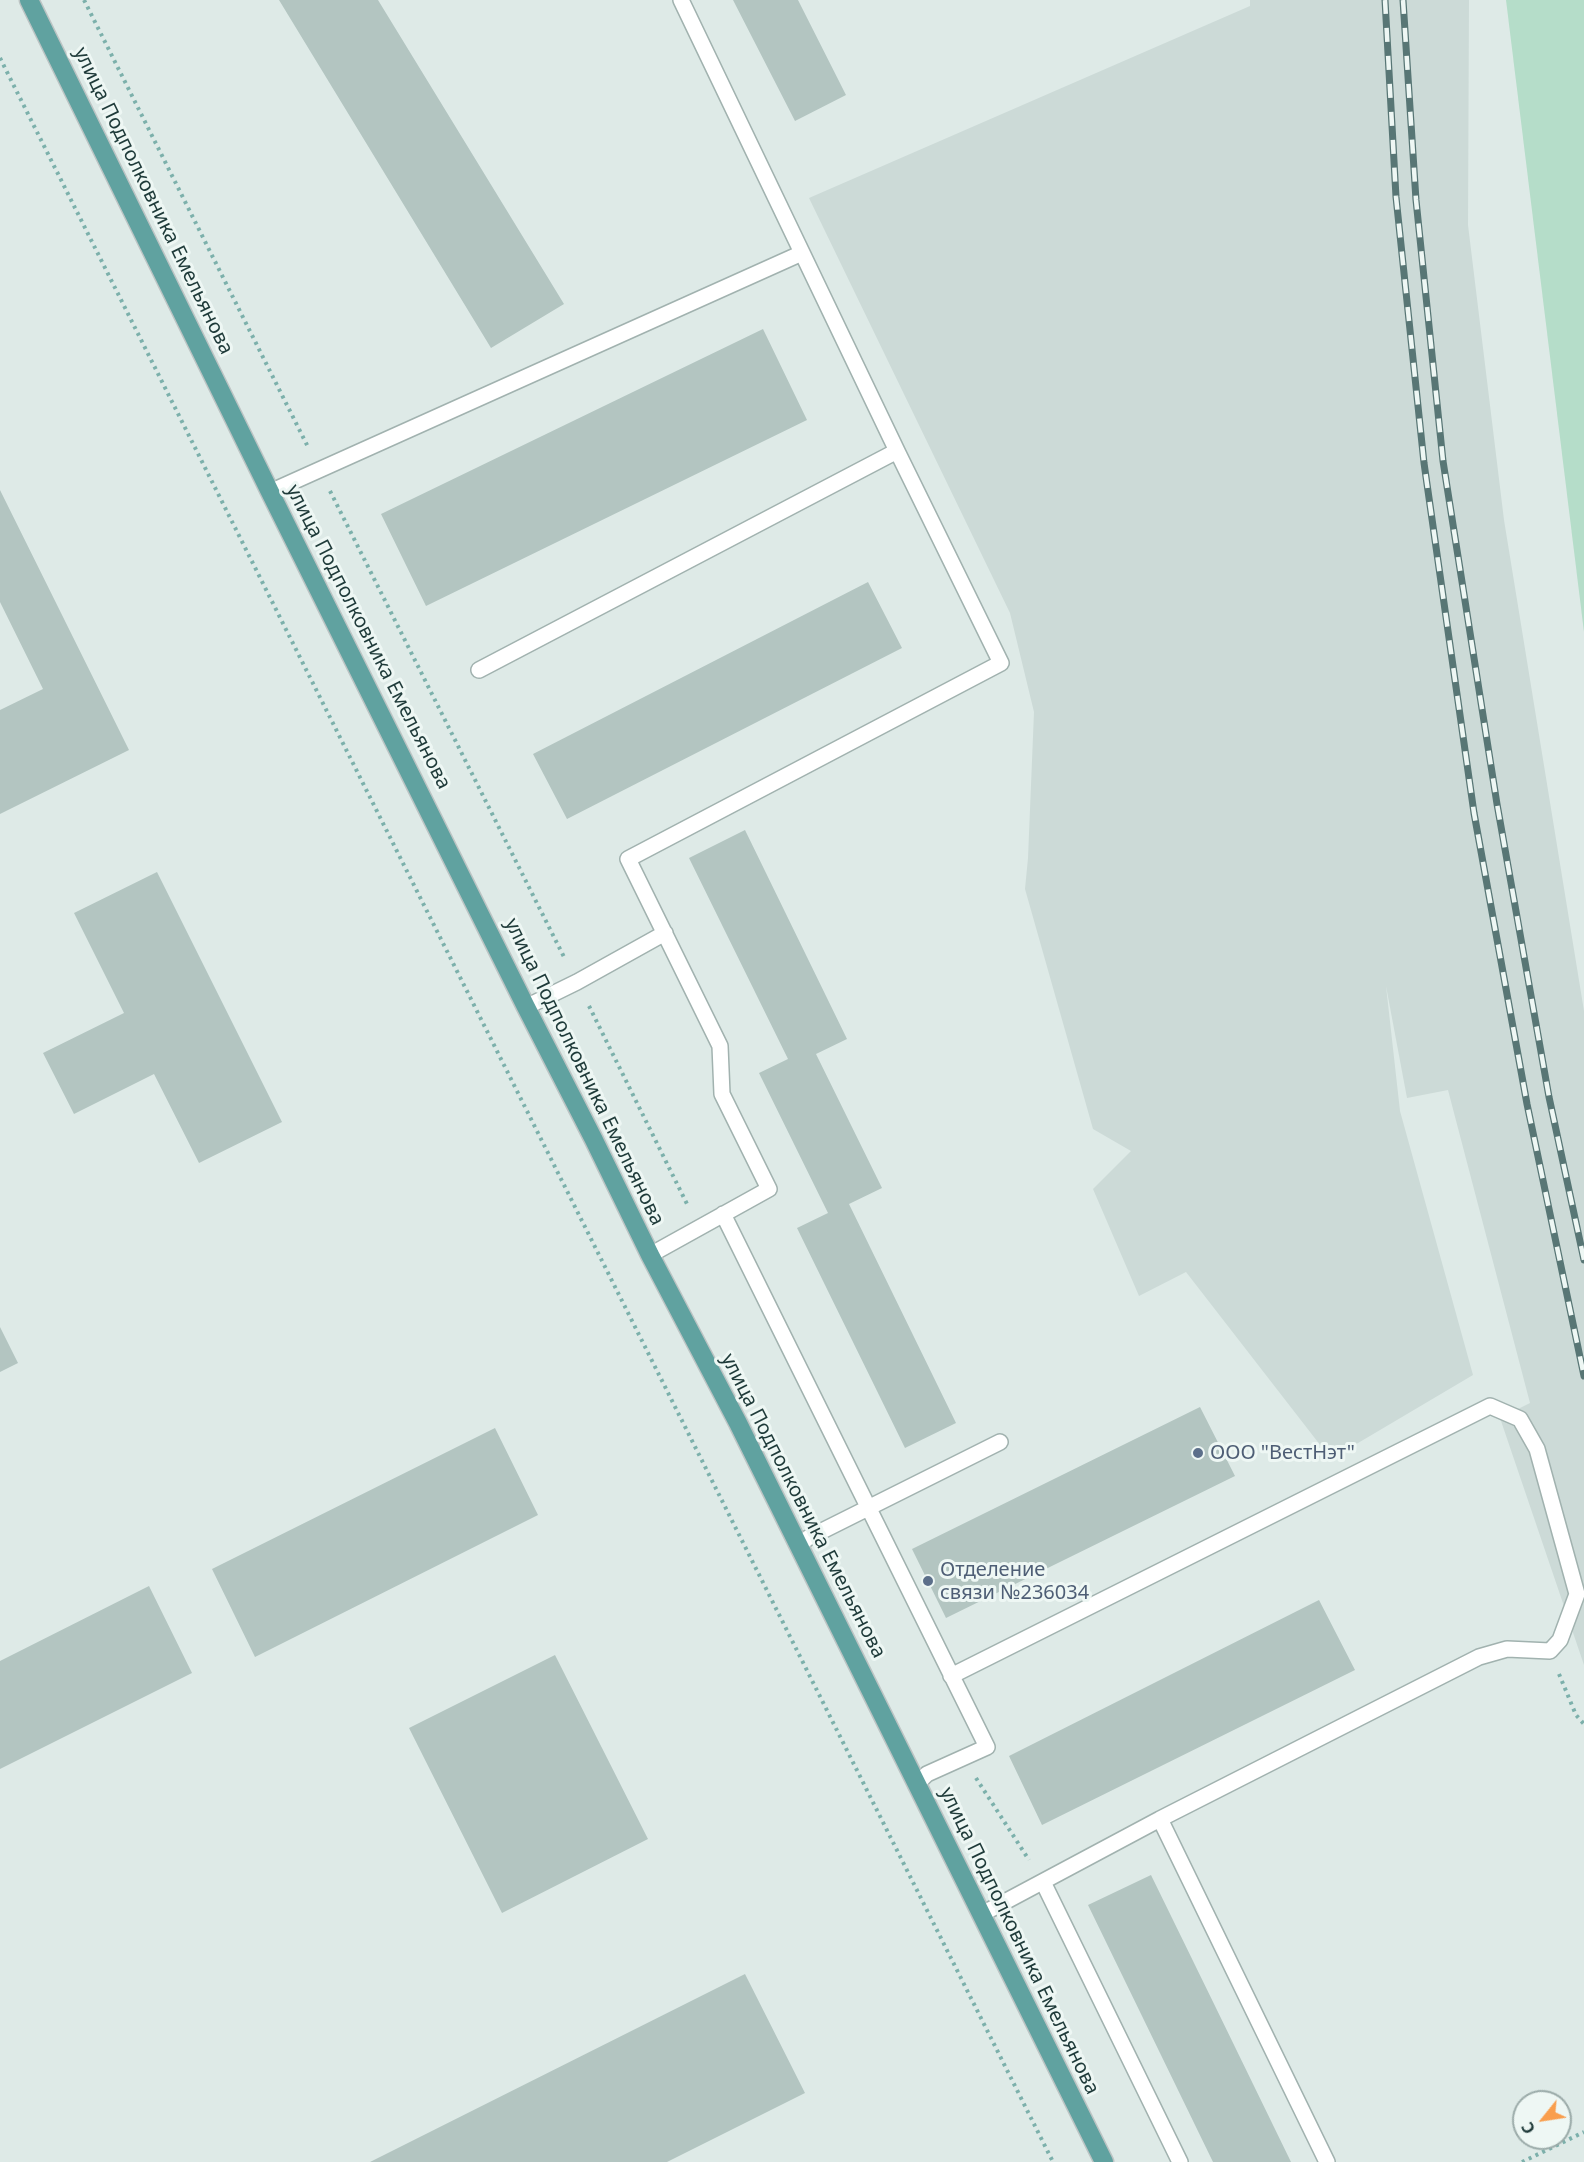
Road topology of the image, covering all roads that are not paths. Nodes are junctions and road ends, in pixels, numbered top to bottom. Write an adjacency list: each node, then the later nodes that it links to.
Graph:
1 (29, 0): 5 (main road, улица Подполковника Емельянова)
2 (681, 0): 3 (lane)
3 (802, 253): 4 (lane); 5 (lane)
4 (897, 452): 6 (lane); 7 (lane)
5 (270, 492): 8 (main road, улица Подполковника Емельянова)
6 (479, 670)
7 (665, 933): 8 (lane); 9 (lane)
8 (526, 1007): 10 (main road, улица Подполковника Емельянова)
9 (723, 1214): 10 (lane); 12 (lane)
10 (650, 1255): 13 (main road, улица Подполковника Емельянова)
11 (1000, 1442): 12 (lane)
12 (868, 1509): 13 (lane); 14 (lane)
13 (798, 1546): 15 (main road, улица Подполковника Емельянова)
14 (951, 1676): 15 (lane); 16 (lane)
15 (916, 1785): 18 (main road, улица Подполковника Емельянова)
16 (1161, 1819): 17 (lane); 21 (lane)
17 (1043, 1882): 18 (lane); 20 (lane)
18 (982, 1914): 19 (main road, улица Подполковника Емельянова)
19 (1104, 2162)
20 (1180, 2162)
21 (1327, 2162)

